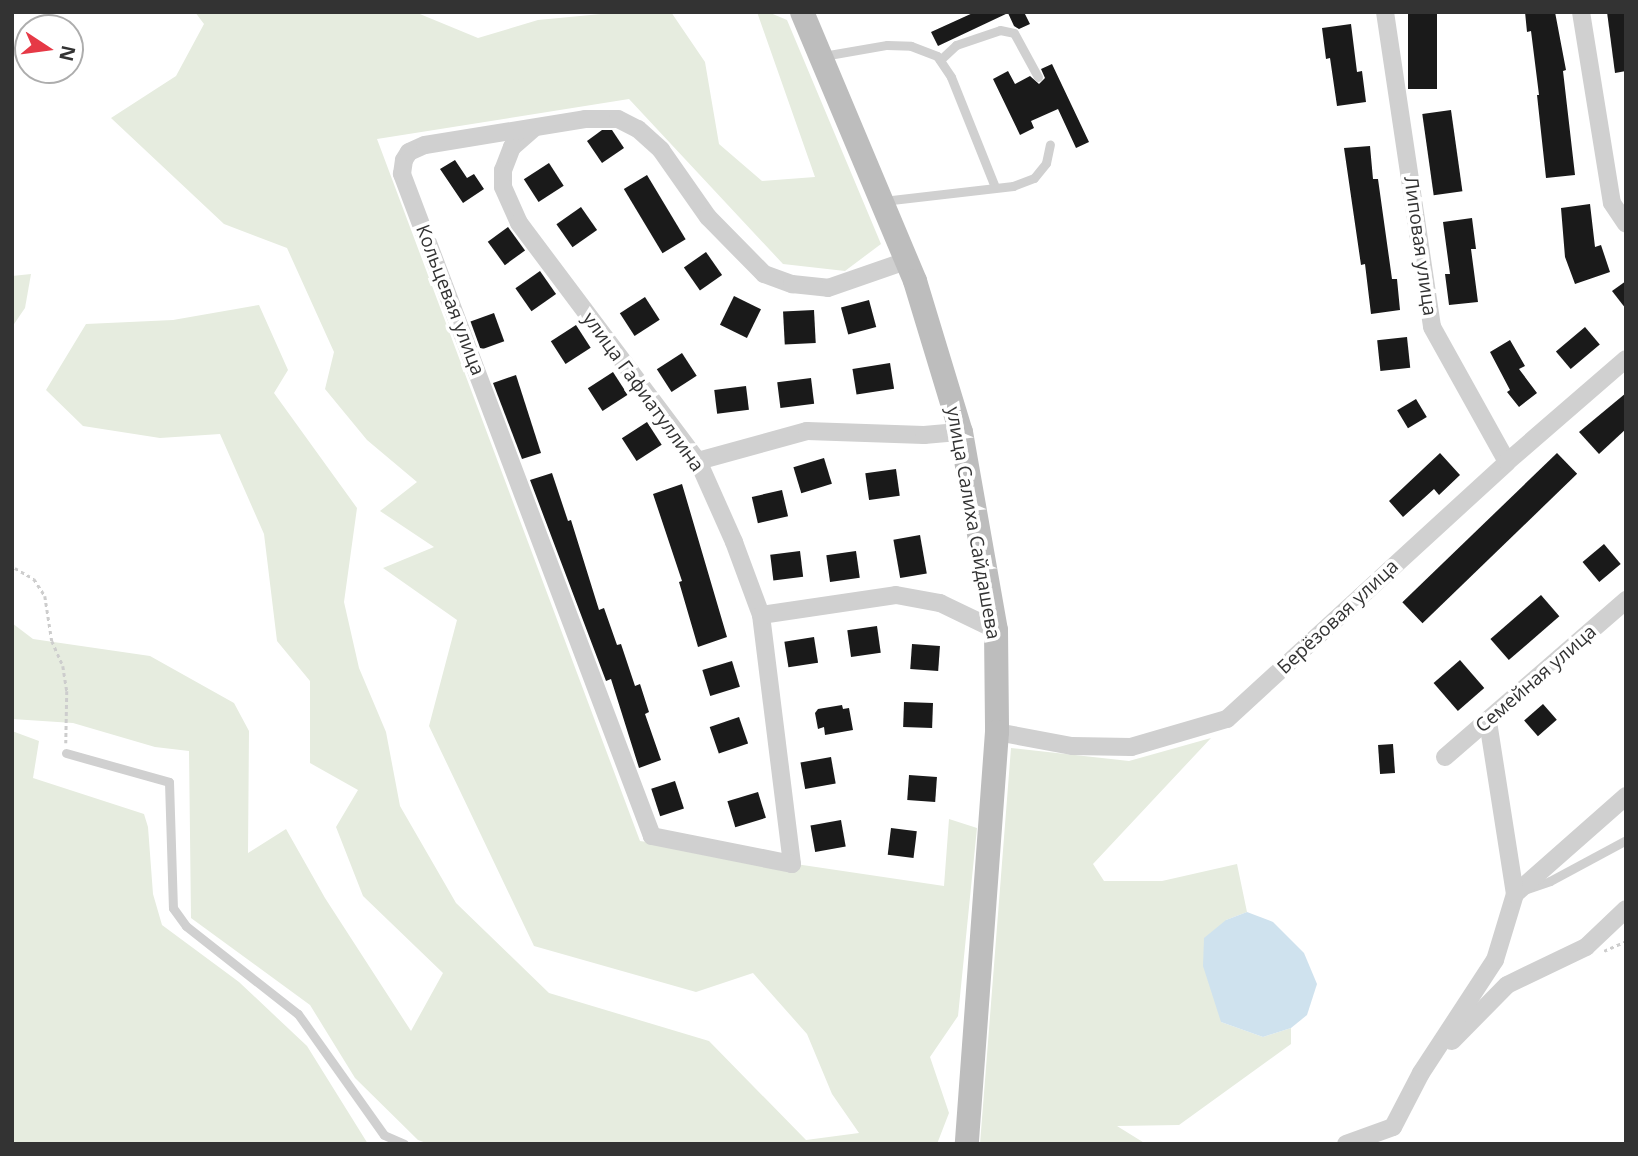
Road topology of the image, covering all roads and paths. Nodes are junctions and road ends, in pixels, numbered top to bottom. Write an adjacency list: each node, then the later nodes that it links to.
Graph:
1 (802, 12): 4 (street, улица Салиха Сайдашева)
2 (1385, 12): 16 (street, Липовая улица)
3 (1581, 12): 11 (street)
4 (821, 57): 5 (lane); 10 (street, улица Салиха Сайдашева)
5 (940, 60): 6 (lane); 9 (lane)
6 (1038, 77)
7 (533, 129): 12 (street, Кольцевая улица); 15 (street, улица Гафиатуллина); 27 (street, Кольцевая улица)
8 (1050, 144): 9 (lane)
9 (995, 187): 10 (lane)
10 (881, 201): 12 (street, улица Салиха Сайдашева)
11 (1626, 224)
12 (906, 261): 14 (street, улица Салиха Сайдашева)
13 (1626, 359): 16 (street, Берёзовая улица)
14 (961, 432): 15 (street); 20 (street, улица Салиха Сайдашева)
15 (698, 461): 19 (street, улица Гафиатуллина)
16 (1507, 462): 22 (street, Берёзовая улица)
17 (15, 568): 23 (path)
18 (1626, 600): 21 (street, Семейная улица)
19 (761, 615): 20 (street); 27 (street, улица Гафиатуллина)
20 (996, 630): 22 (street, улица Салиха Сайдашева)
21 (1488, 722): 24 (street, Семейная улица); 28 (street)
22 (997, 733): 32 (street, улица Салиха Сайдашева)
23 (66, 753): 31 (lane)
24 (1446, 757)
25 (1626, 796): 28 (street)
26 (1626, 840): 28 (lane)
27 (790, 846)
28 (1515, 894): 30 (street)
29 (1626, 909): 30 (street)
30 (1421, 1073): 33 (street)
31 (404, 1144)
32 (967, 1144)
33 (1346, 1144)

